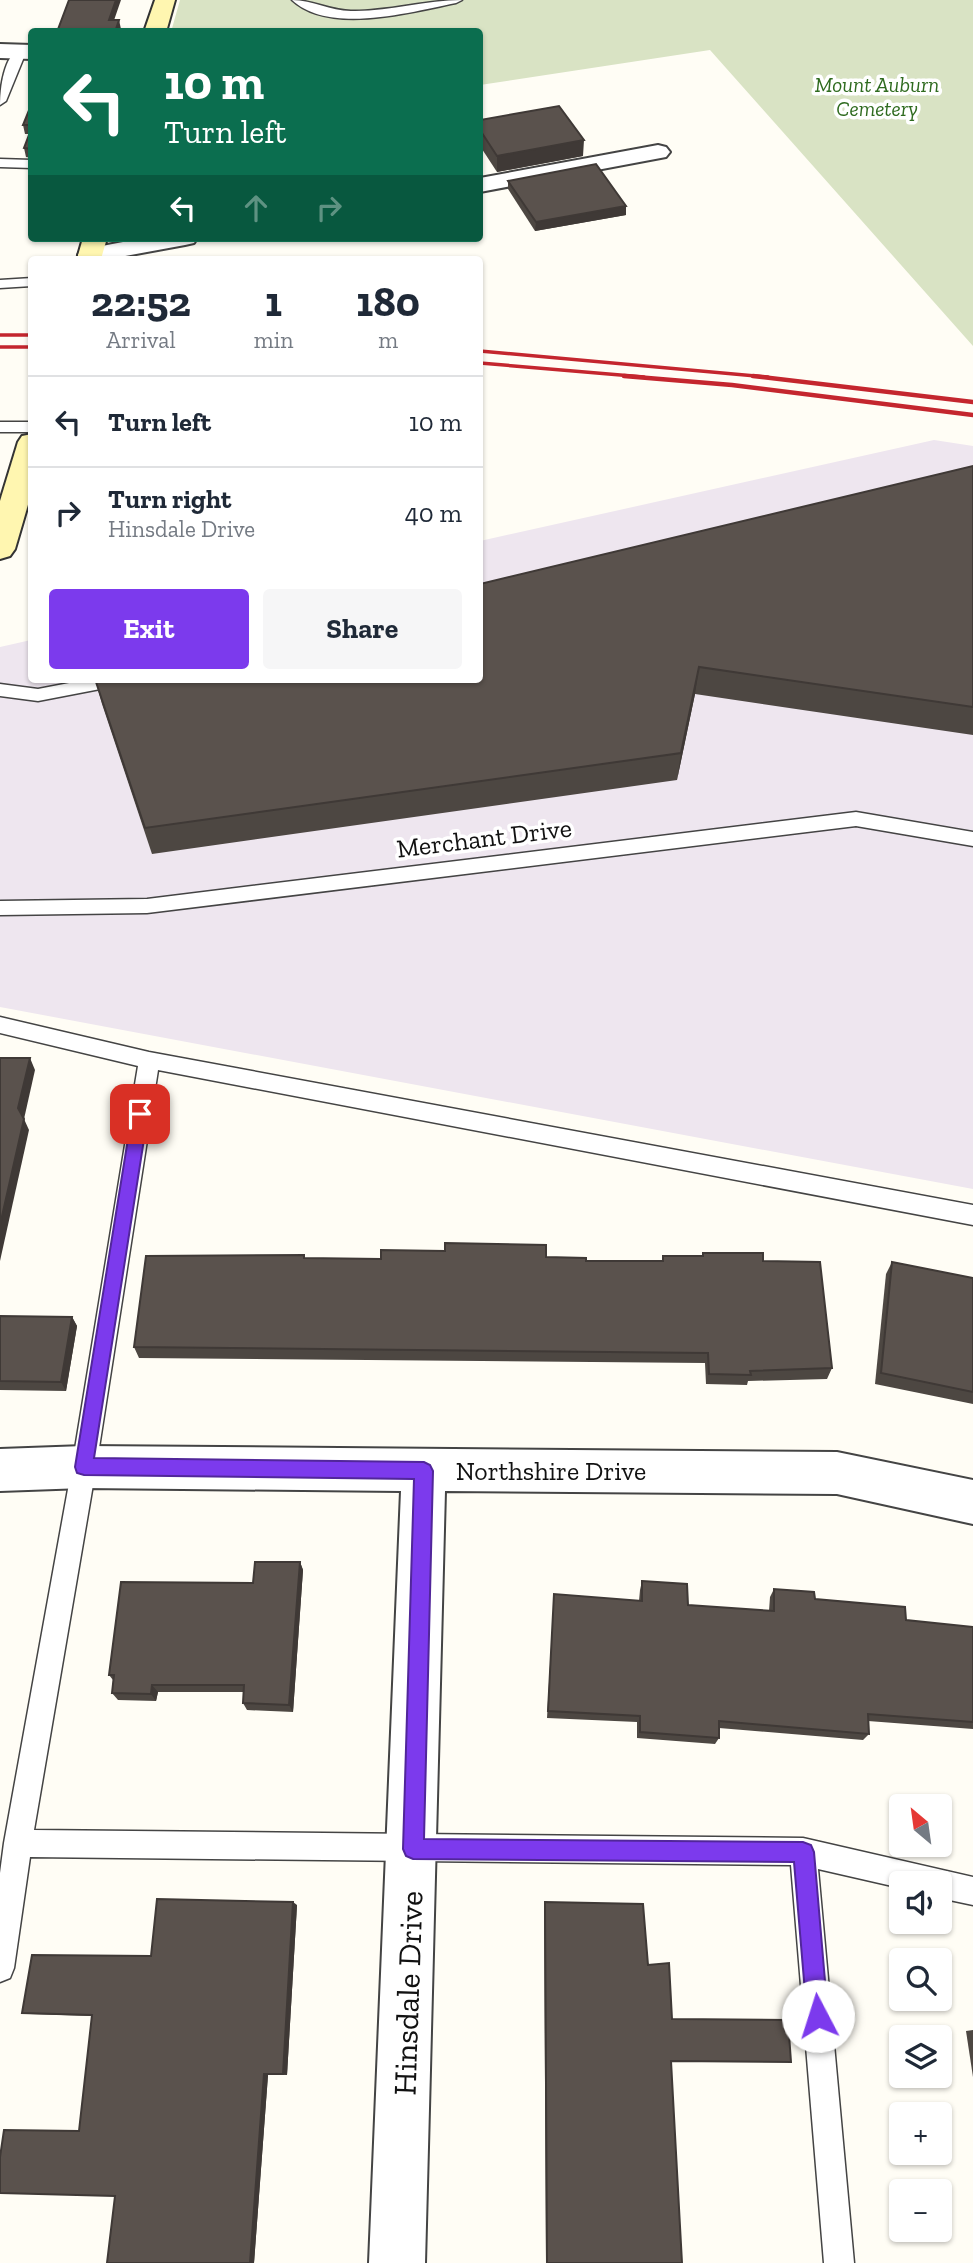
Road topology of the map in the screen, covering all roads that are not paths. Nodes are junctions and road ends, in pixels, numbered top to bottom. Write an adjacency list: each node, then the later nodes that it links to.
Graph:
1 (165, 0): 4 (street)
2 (298, 0): 3 (lane)
3 (456, 0)
4 (156, 28)
5 (17, 51): 6 (lane)
6 (0, 101)
7 (658, 152): 10 (street)
8 (0, 163): 9 (lane)
9 (28, 164)
10 (483, 184)
11 (156, 242): 12 (street)
12 (91, 251)
13 (28, 282): 14 (lane)
14 (0, 284)
15 (0, 427): 16 (lane)
16 (28, 427)
17 (28, 455): 18 (street)
18 (0, 549)
19 (100, 683): 20 (lane)
20 (0, 690)
21 (973, 839): 22 (lane, Merchant Drive)
22 (0, 908)
23 (0, 1026): 24 (lane)
24 (149, 1060): 25 (lane); 26 (lane)
25 (973, 1214)
26 (84, 1467): 27 (street, Northshire Drive); 28 (street, Northshire Drive); 30 (lane)
27 (0, 1470)
28 (424, 1471): 29 (street, Northshire Drive); 31 (street, Hinsdale Drive)
29 (973, 1502)
30 (18, 1843): 31 (lane); 36 (lane)
31 (413, 1849): 32 (lane); 37 (street, Hinsdale Drive)
32 (803, 1852): 33 (lane); 38 (lane)
33 (889, 1872)
34 (952, 1886): 35 (lane)
35 (973, 1891)
36 (0, 1968)
37 (397, 2263)
38 (839, 2263)

